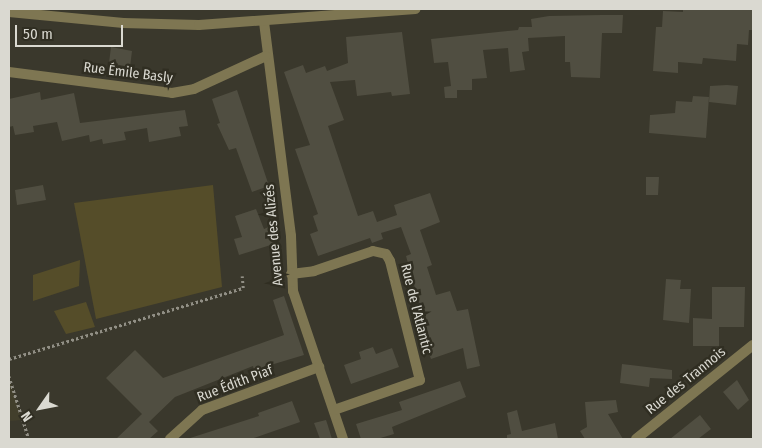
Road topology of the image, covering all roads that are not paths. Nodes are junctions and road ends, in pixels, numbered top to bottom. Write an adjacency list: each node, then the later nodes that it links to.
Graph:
1 (415, 9): 3 (street)
2 (9, 12): 3 (street)
3 (264, 22): 4 (street, Avenue des Alizés)
4 (266, 56): 5 (street, Rue Émile Basly); 6 (street, Avenue des Alizés)
5 (9, 72)
6 (291, 274): 8 (street, Avenue des Alizés); 9 (street, Rue de l'Atlantic)
7 (753, 345): 12 (street, Rue des Trannois)
8 (319, 367): 9 (street, Avenue des Alizés); 10 (street, Rue Édith Piaf)
9 (334, 410): 11 (street, Avenue des Alizés)
10 (170, 439)
11 (343, 439)
12 (636, 439)

